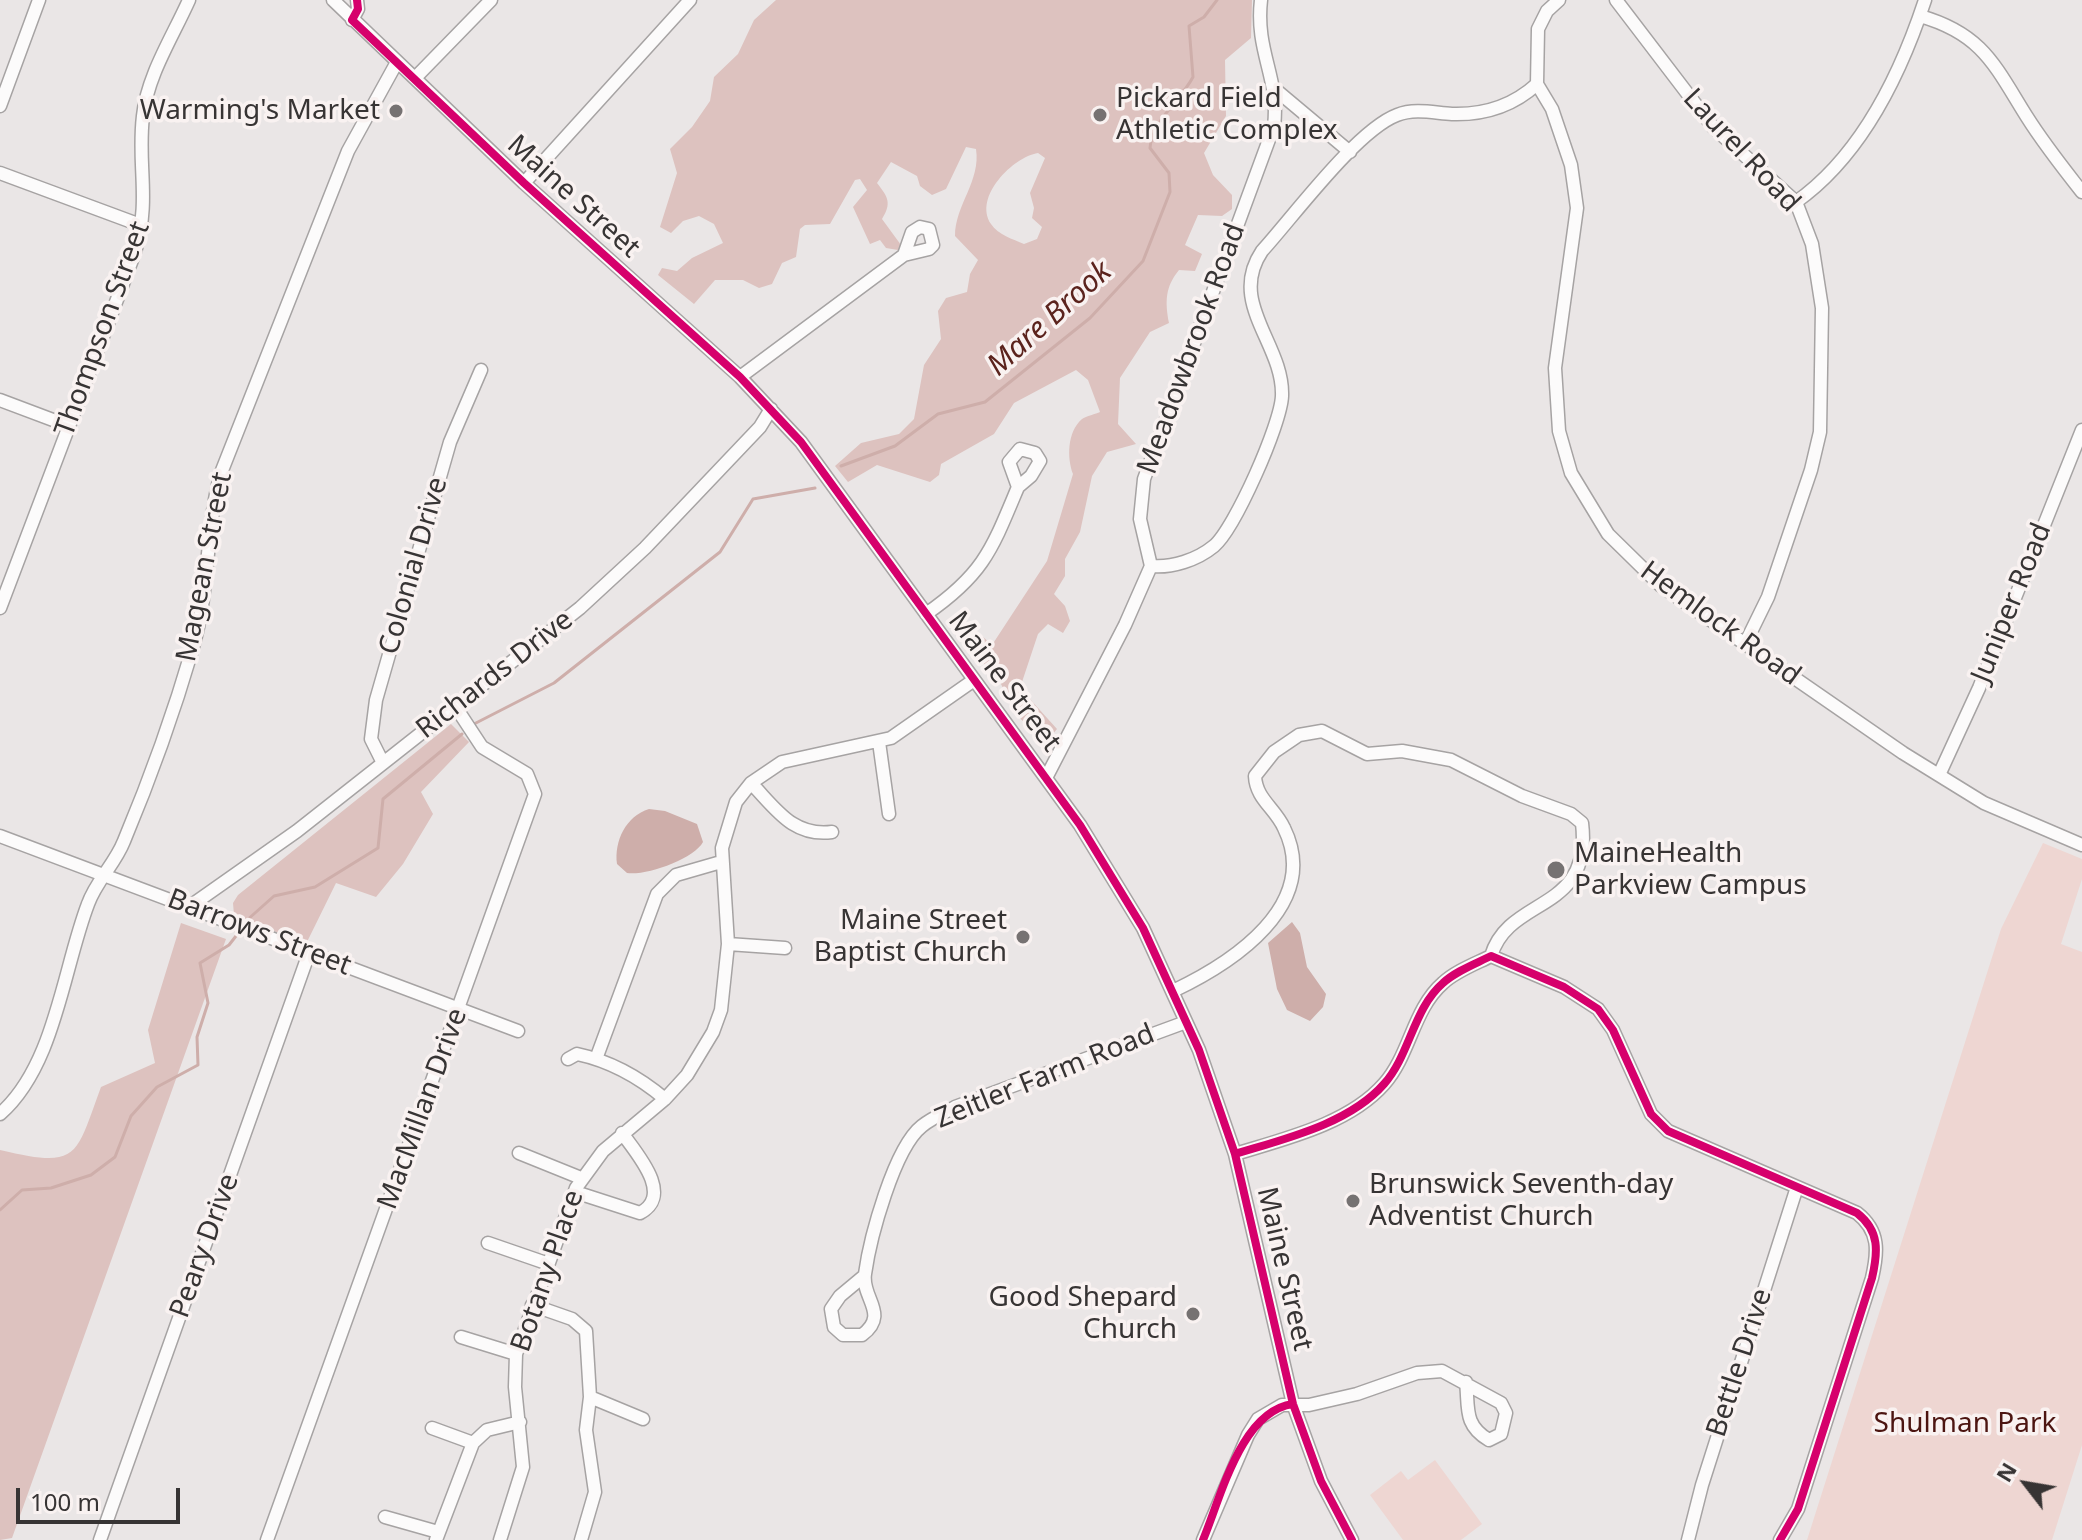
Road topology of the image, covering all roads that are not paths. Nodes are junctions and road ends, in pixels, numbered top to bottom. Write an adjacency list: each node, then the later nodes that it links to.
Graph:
1 (39, 0): 17 (street)
2 (189, 0): 23 (street, Thompson Street)
3 (333, 0): 12 (street, Maine Street)
4 (357, 0): 12 (street)
5 (491, 0): 14 (street)
6 (690, 0): 20 (street)
7 (1261, 0): 16 (street, Meadowbrook Road)
8 (1559, 0): 15 (street)
9 (1616, 0): 22 (street, Laurel Road)
10 (1925, 0): 11 (street)
11 (1920, 16): 21 (street); 22 (street)
12 (352, 20): 13 (street, Maine Street)
13 (397, 62): 14 (street, Maine Street); 48 (street, Magean Street)
14 (415, 78): 20 (street, Maine Street)
15 (1537, 84): 18 (street); 35 (street, Hemlock Road)
16 (1276, 90): 18 (street); 32 (street, Meadowbrook Road)
17 (0, 106)
18 (1350, 152): 32 (street)
19 (0, 173): 23 (street)
20 (524, 183): 26 (street, Maine Street)
21 (2082, 192)
22 (1796, 202): 35 (street, Laurel Road)
23 (143, 226): 29 (street, Thompson Street)
24 (904, 255): 26 (street)
25 (481, 370): 39 (street, Colonial Drive)
26 (740, 377): 28 (street, Maine Street)
27 (0, 400): 29 (street)
28 (771, 409): 34 (street, Maine Street); 37 (street, Richards Drive)
29 (69, 426): 33 (street, Thompson Street)
30 (2082, 430): 40 (street, Juniper Road)
31 (1018, 487): 34 (street)
32 (1151, 566): 41 (street)
33 (0, 608)
34 (926, 614): 36 (street, Maine Street)
35 (1745, 644): 40 (street, Hemlock Road)
36 (974, 680): 38 (street, Botany Place); 41 (street, Maine Street)
37 (455, 706): 39 (street, Richards Drive); 55 (street, MacMillan Drive)
38 (879, 742): 42 (street, Botany Place); 43 (street)
39 (383, 763): 49 (street, Richards Drive)
40 (1939, 775): 46 (street, Hemlock Road)
41 (1047, 776): 54 (street, Maine Street)
42 (751, 783): 44 (street); 47 (street, Botany Place)
43 (889, 814)
44 (832, 832)
45 (0, 836): 48 (street, Barrows Street)
46 (2082, 845)
47 (721, 862): 50 (street, Botany Place); 59 (street)
48 (104, 875): 49 (street, Barrows Street); 61 (street, Magean Street)
49 (189, 907): 52 (street, Barrows Street)
50 (728, 944): 51 (street); 60 (street, Botany Place)
51 (785, 948)
52 (309, 953): 55 (street, Barrows Street); 83 (street, Peary Drive)
53 (1491, 956): 54 (street); 64 (street); 66 (street)
54 (1173, 991): 56 (street, Maine Street)
55 (459, 1009): 57 (street, Barrows Street); 84 (street, MacMillan Drive)
56 (1186, 1022): 64 (street, Maine Street); 70 (street, Zeitler Farm Road)
57 (518, 1031)
58 (568, 1059): 59 (street)
59 (596, 1059): 60 (street)
60 (665, 1099): 62 (street, Botany Place)
61 (0, 1114)
62 (622, 1133): 65 (street, Botany Place); 67 (street)
63 (519, 1153): 65 (street)
64 (1235, 1154): 76 (street, Maine Street)
65 (581, 1178): 67 (street, Botany Place)
66 (1797, 1187): 89 (street, Bettle Drive); 90 (street)
67 (575, 1192): 69 (street, Botany Place)
68 (488, 1243): 69 (street)
69 (546, 1263): 71 (street, Botany Place)
70 (864, 1276): 70 (street)
71 (532, 1305): 73 (street, Botany Place); 75 (street)
72 (461, 1337): 73 (street)
73 (516, 1354): 78 (street, Botany Place)
74 (1466, 1382): 74 (street); 76 (street)
75 (590, 1397): 77 (street); 86 (street)
76 (1293, 1404): 87 (street); 88 (street, Maine Street)
77 (643, 1419)
78 (520, 1422): 80 (street); 85 (street, Botany Place)
79 (432, 1428): 80 (street)
80 (473, 1443): 82 (street)
81 (385, 1517): 82 (street)
82 (437, 1536)
83 (100, 1540)
84 (267, 1540)
85 (500, 1540)
86 (581, 1540)
87 (1203, 1540)
88 (1352, 1540)
89 (1688, 1540)
90 (1780, 1540)

